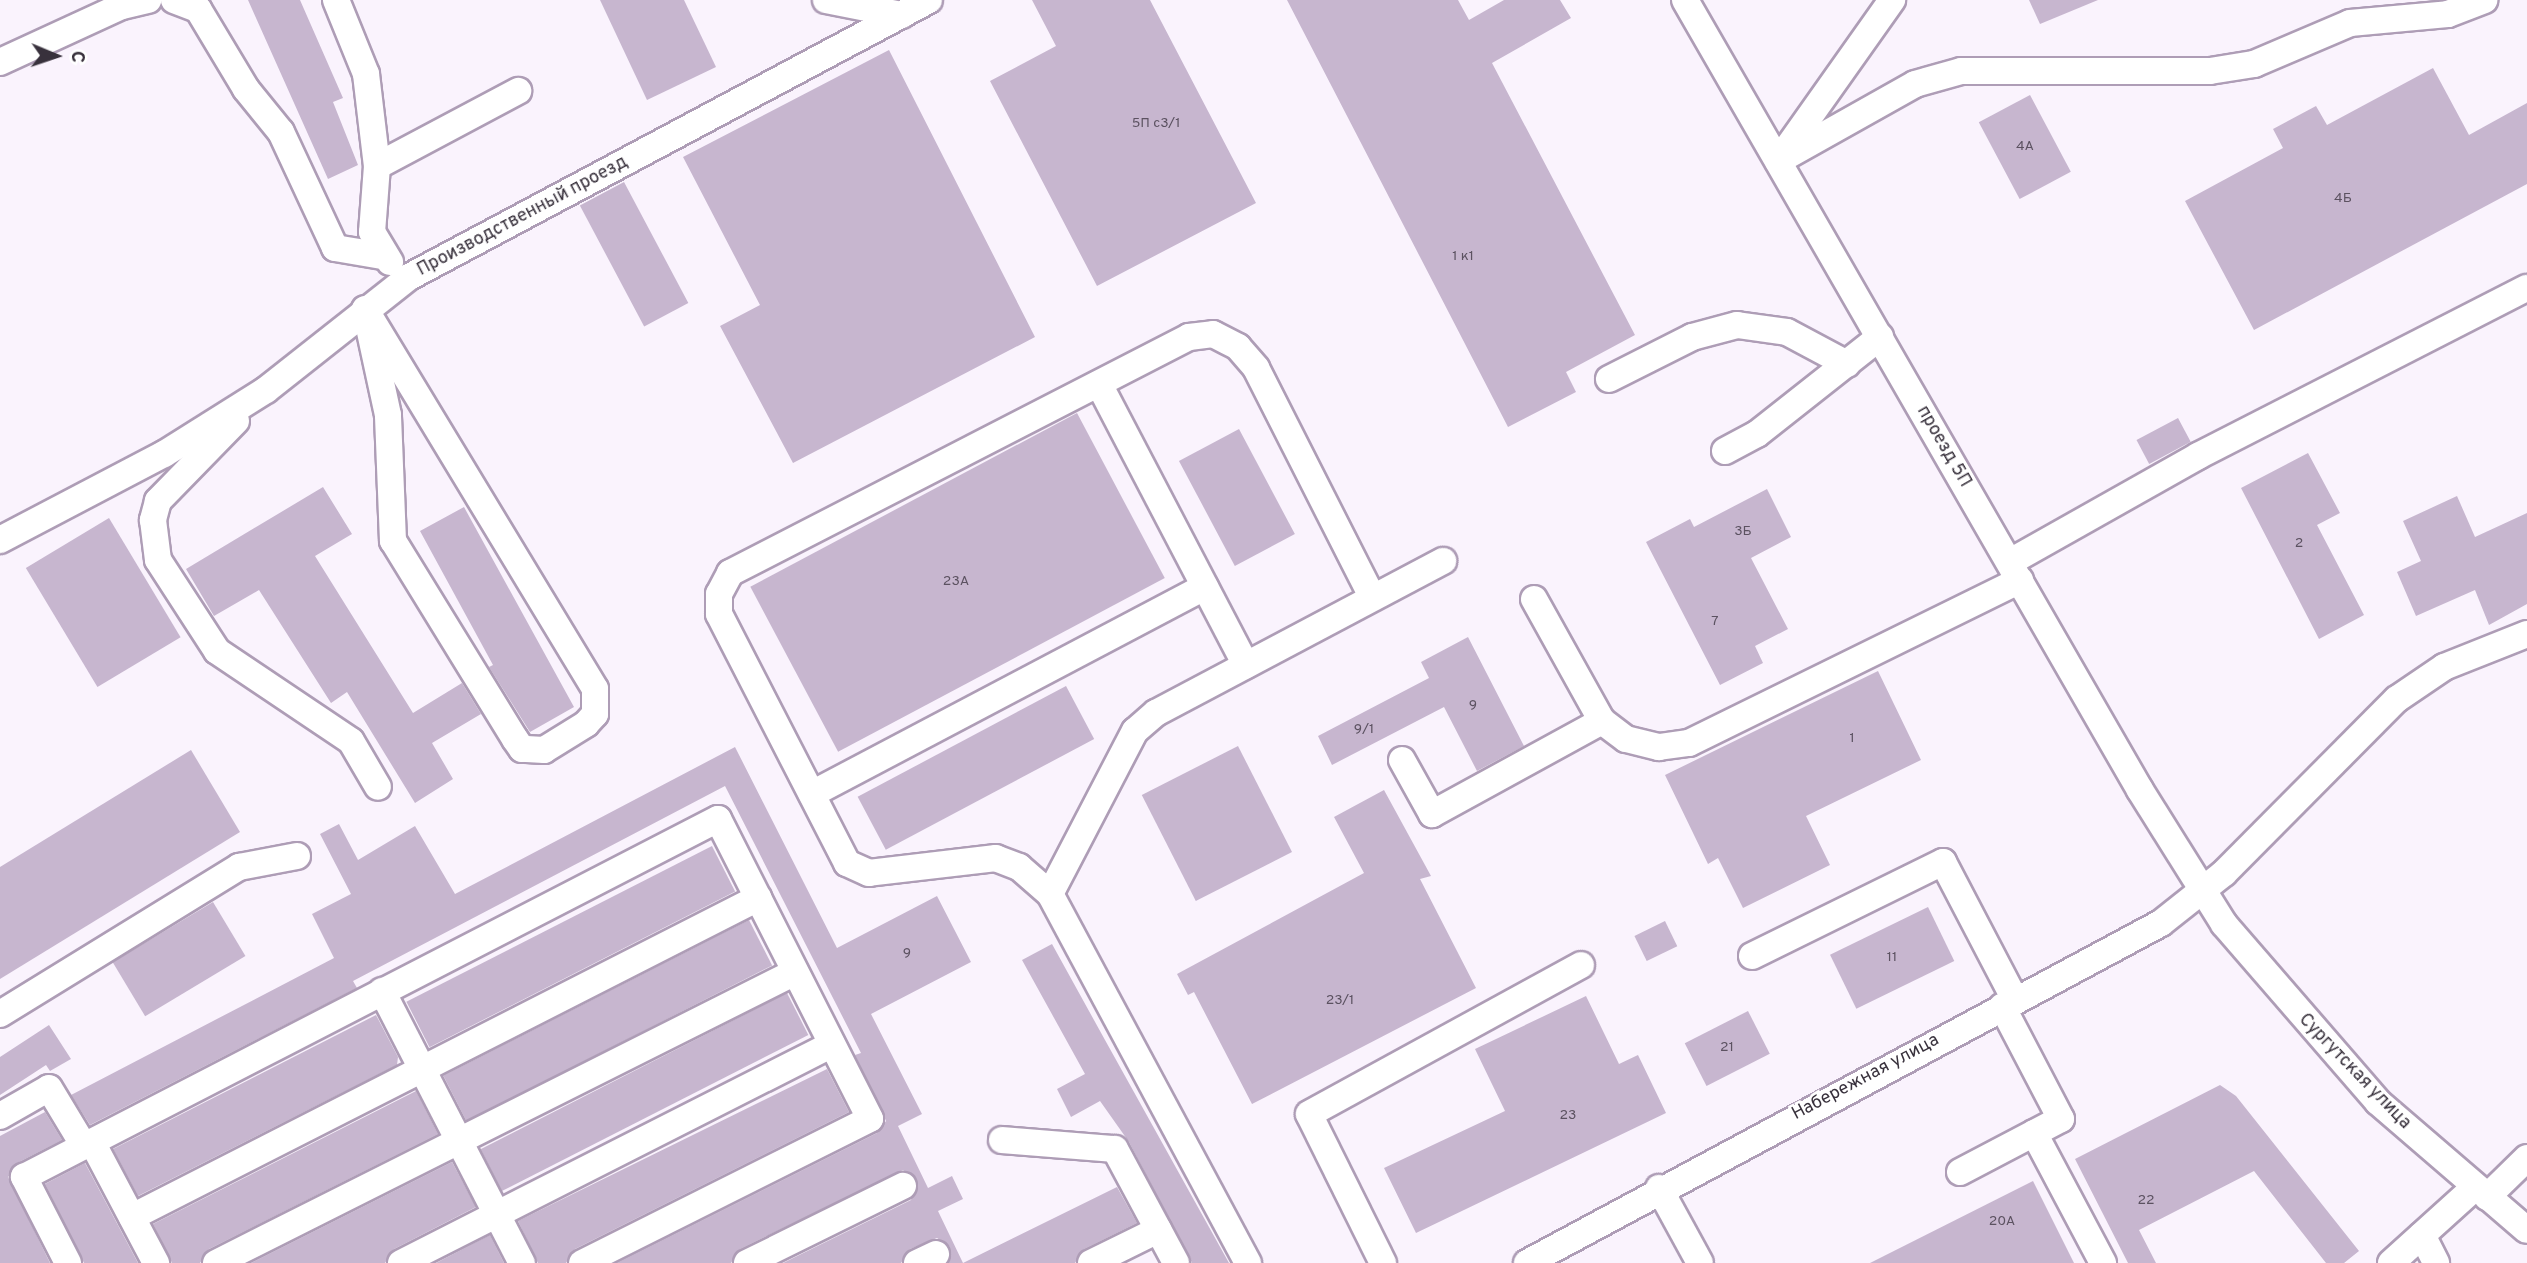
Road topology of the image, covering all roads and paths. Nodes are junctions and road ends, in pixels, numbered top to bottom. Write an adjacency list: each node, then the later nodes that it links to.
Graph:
1 (148, 0): 10 (street)
2 (174, 0): 14 (street)
3 (336, 0): 13 (street)
4 (929, 0): 9 (street, Производственный проезд)
5 (1685, 0): 12 (street, проезд 5П)
6 (1892, 0): 12 (street)
7 (2484, 0): 12 (street)
8 (836, 1): 9 (street)
9 (902, 15): 15 (street, Производственный проезд)
10 (0, 62)
11 (518, 91): 13 (street)
12 (1779, 161): 18 (street, проезд 5П)
13 (377, 166): 14 (street)
14 (383, 256): 15 (street)
15 (410, 277): 17 (street, Производственный проезд)
16 (2527, 288): 28 (street)
17 (365, 309): 17 (street); 22 (street, Производственный проезд)
18 (1880, 337): 19 (street); 28 (street, проезд 5П)
19 (1847, 364): 20 (street); 23 (street)
20 (1609, 379)
21 (1099, 384): 29 (street); 30 (street); 37 (street)
22 (266, 390): 24 (street, Производственный проезд); 25 (street)
23 (1725, 450)
24 (139, 467): 25 (street); 26 (street, Производственный проезд)
25 (158, 501): 36 (street)
26 (0, 540)
27 (1443, 561): 30 (street)
28 (2015, 571): 34 (street); 39 (street, проезд 5П)
29 (1205, 587): 33 (street); 37 (street)
30 (1372, 597): 33 (street)
31 (1534, 599): 34 (street)
32 (2527, 634): 39 (street, Набережная улица)
33 (1246, 665): 40 (street)
34 (1602, 721): 35 (street)
35 (1402, 760)
36 (378, 787)
37 (812, 794): 40 (street)
38 (297, 856): 47 (street)
39 (2203, 892): 46 (street, Набережная улица); 59 (street, Сургутская улица)
40 (1050, 894): 74 (street)
41 (758, 898): 44 (street); 45 (street); 49 (street)
42 (1752, 956): 46 (street)
43 (1581, 965): 75 (street)
44 (795, 972): 48 (street); 53 (street)
45 (382, 991): 49 (street); 54 (street)
46 (2008, 1003): 51 (street); 58 (street, Набережная улица)
47 (0, 1014)
48 (832, 1044): 60 (street); 70 (street)
49 (421, 1067): 53 (street); 61 (street)
50 (0, 1116): 54 (street)
51 (2034, 1133): 56 (street); 78 (street)
52 (1002, 1140): 62 (street)
53 (460, 1142): 60 (street); 67 (street)
54 (88, 1144): 61 (street); 65 (street)
55 (2527, 1158): 59 (street)
56 (1960, 1172)
57 (903, 1186): 71 (street)
58 (1659, 1188): 76 (street, Набережная улица); 77 (street)
59 (2481, 1192): 63 (street, Сургутская улица); 64 (street)
60 (497, 1214): 68 (street); 69 (street)
61 (132, 1217): 66 (street)
62 (1158, 1230): 72 (street); 73 (street)
63 (2527, 1230)
64 (2422, 1235): 79 (street); 80 (street)
65 (68, 1263)
66 (156, 1263)
67 (216, 1263)
68 (401, 1263)
69 (522, 1263)
70 (582, 1263)
71 (747, 1263)
72 (1091, 1263)
73 (1176, 1263)
74 (1248, 1263)
75 (1383, 1263)
76 (1527, 1263)
77 (1700, 1263)
78 (2104, 1263)
79 (2391, 1263)
80 (2435, 1263)

